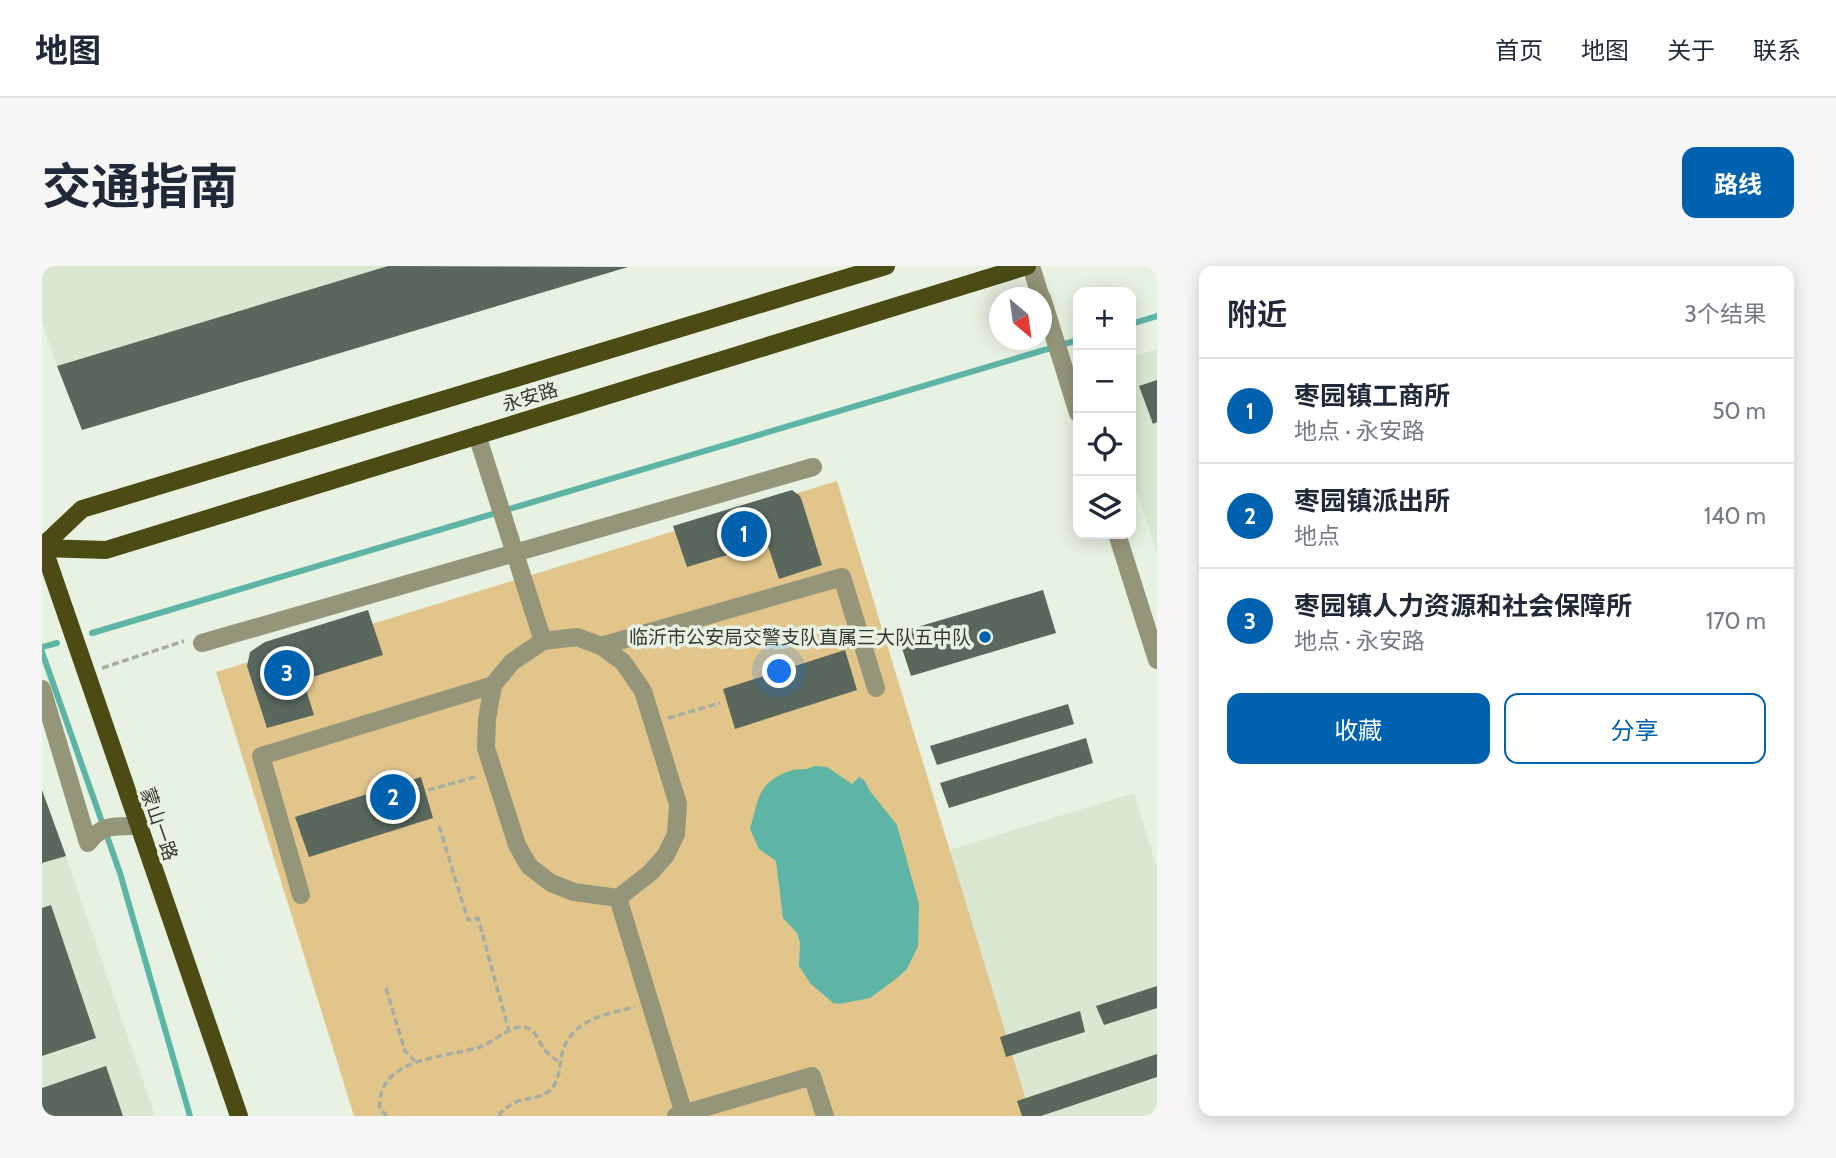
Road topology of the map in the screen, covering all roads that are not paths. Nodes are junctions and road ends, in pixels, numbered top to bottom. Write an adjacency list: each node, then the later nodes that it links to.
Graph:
1 (886, 266): 9 (main road, 永安路)
2 (1029, 266): 3 (street); 6 (main road, 永安路)
3 (1037, 287)
4 (1052, 331): 5 (street)
5 (1073, 397)
6 (477, 435): 9 (main road, 永安路); 10 (street)
7 (813, 467): 10 (street)
8 (1119, 539): 14 (street)
9 (42, 546): 18 (main road, 蒙山一路)
10 (515, 552): 11 (street); 12 (street)
11 (543, 641): 13 (street); 15 (street)
12 (202, 643)
13 (601, 646): 16 (street); 20 (street)
14 (1157, 660)
15 (493, 685): 19 (street); 20 (street)
16 (876, 688)
17 (42, 689): 18 (street)
18 (138, 826): 22 (main road, 蒙山一路)
19 (301, 895)
20 (618, 898): 21 (street)
21 (680, 1115): 23 (street)
22 (239, 1116)
23 (825, 1116)

